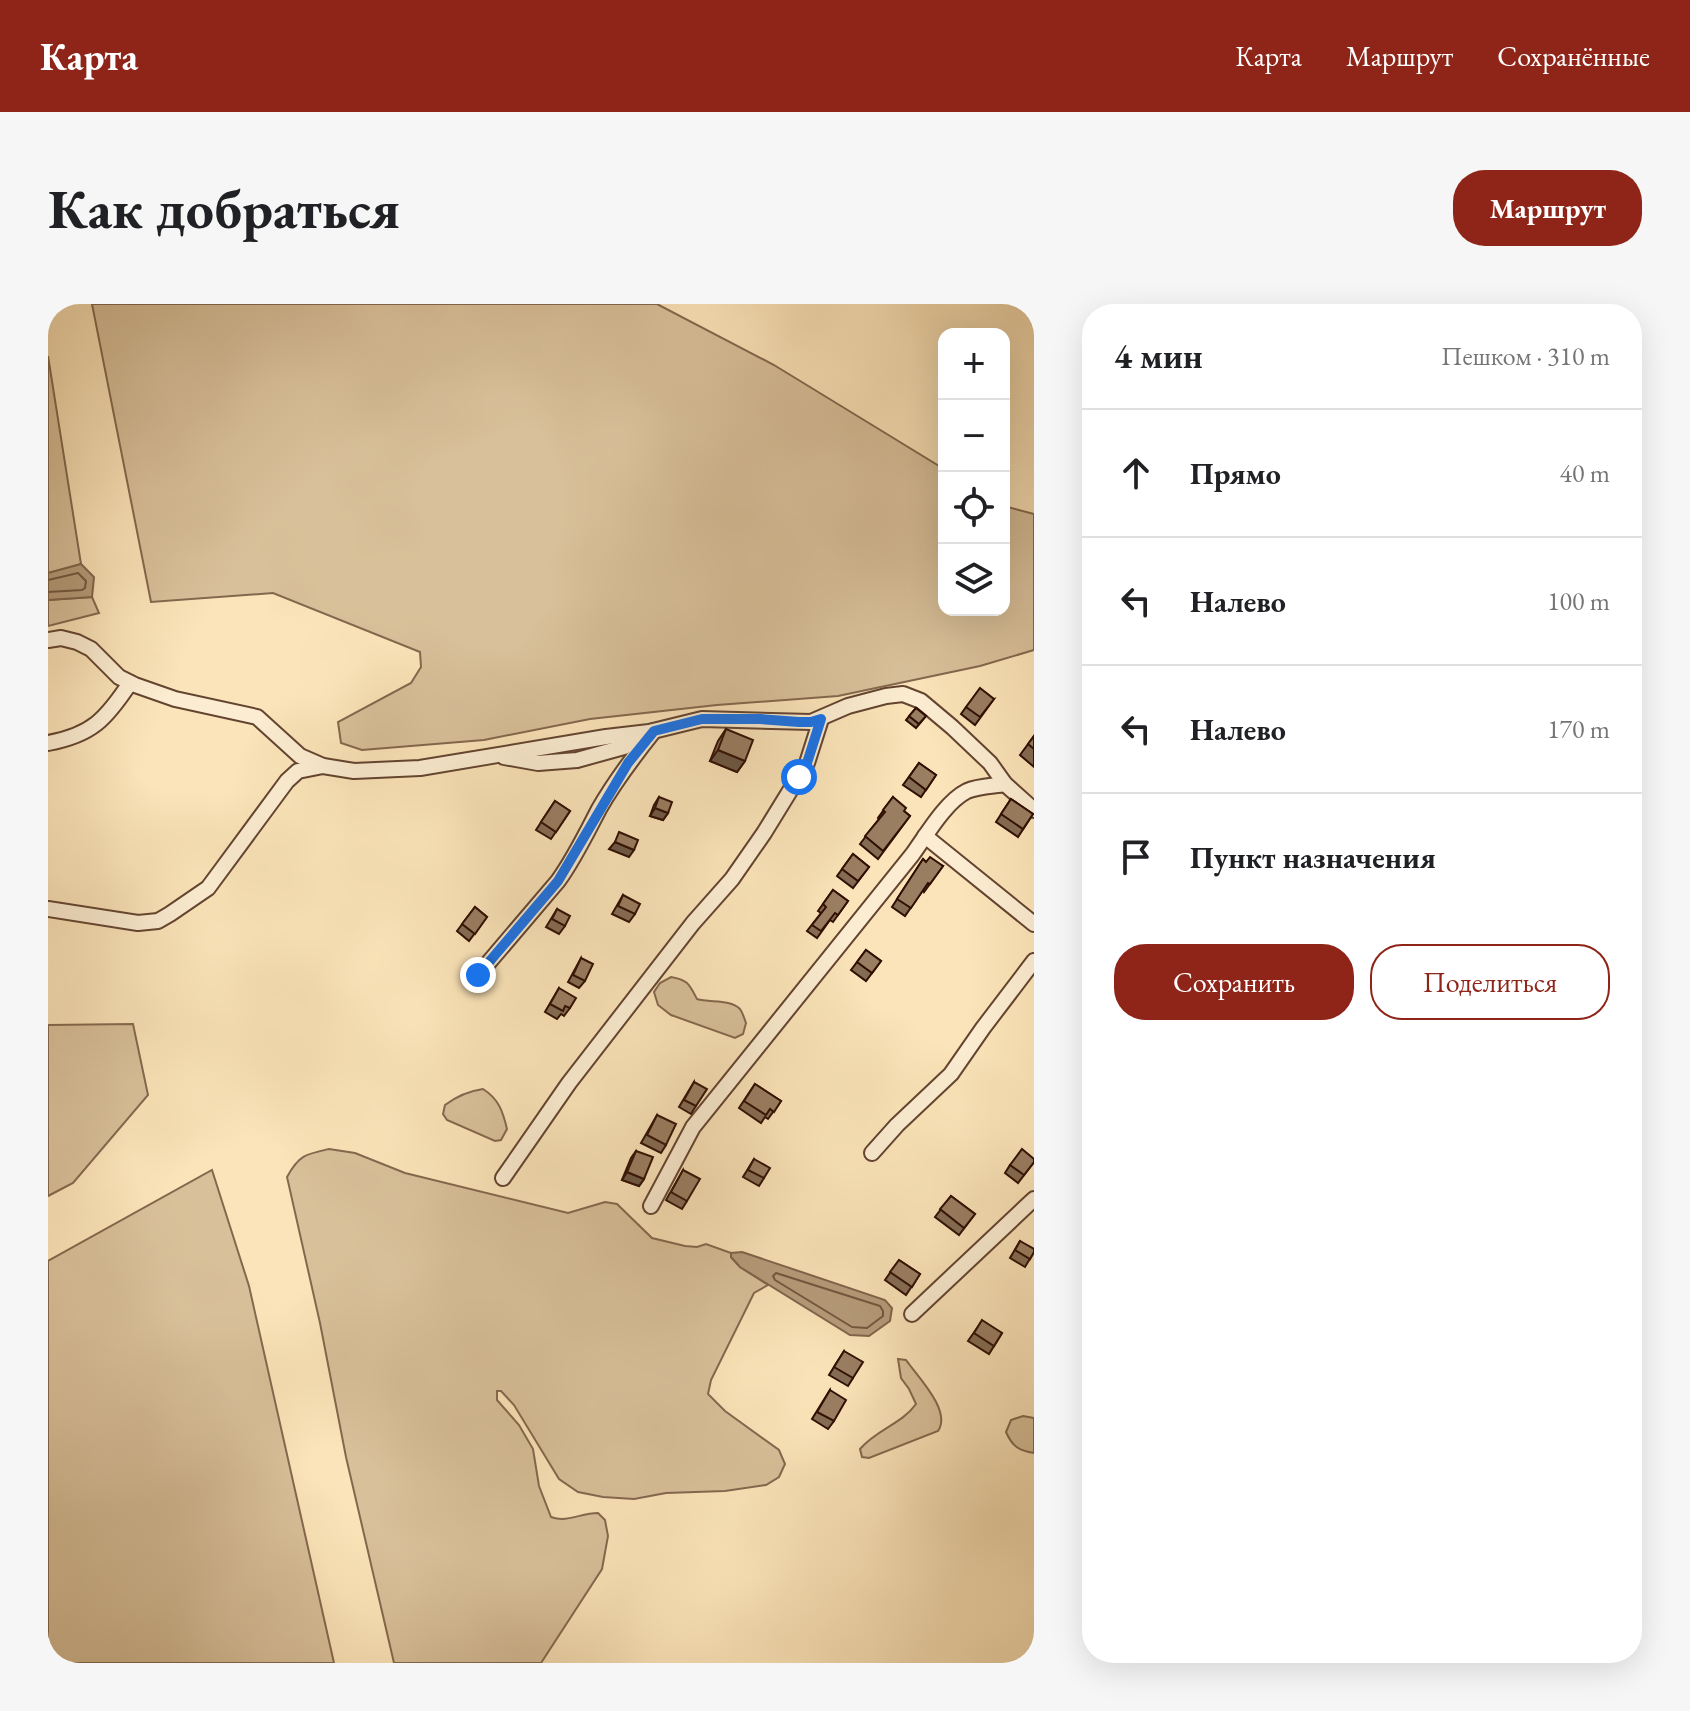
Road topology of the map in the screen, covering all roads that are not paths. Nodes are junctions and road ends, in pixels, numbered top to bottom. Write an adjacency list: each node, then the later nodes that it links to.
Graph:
1 (48, 640): 2 (street)
2 (130, 683): 5 (street); 6 (street)
3 (821, 719): 4 (street); 7 (street); 15 (street)
4 (651, 732): 6 (street); 13 (street)
5 (48, 743)
6 (323, 766): 10 (street)
7 (1005, 784): 8 (street); 9 (street)
8 (1034, 810)
9 (925, 836): 11 (street); 17 (street)
10 (48, 909)
11 (1034, 924)
12 (1034, 961): 14 (street)
13 (478, 975)
14 (872, 1153)
15 (503, 1178)
16 (1034, 1199): 18 (street)
17 (651, 1206)
18 (912, 1314)

